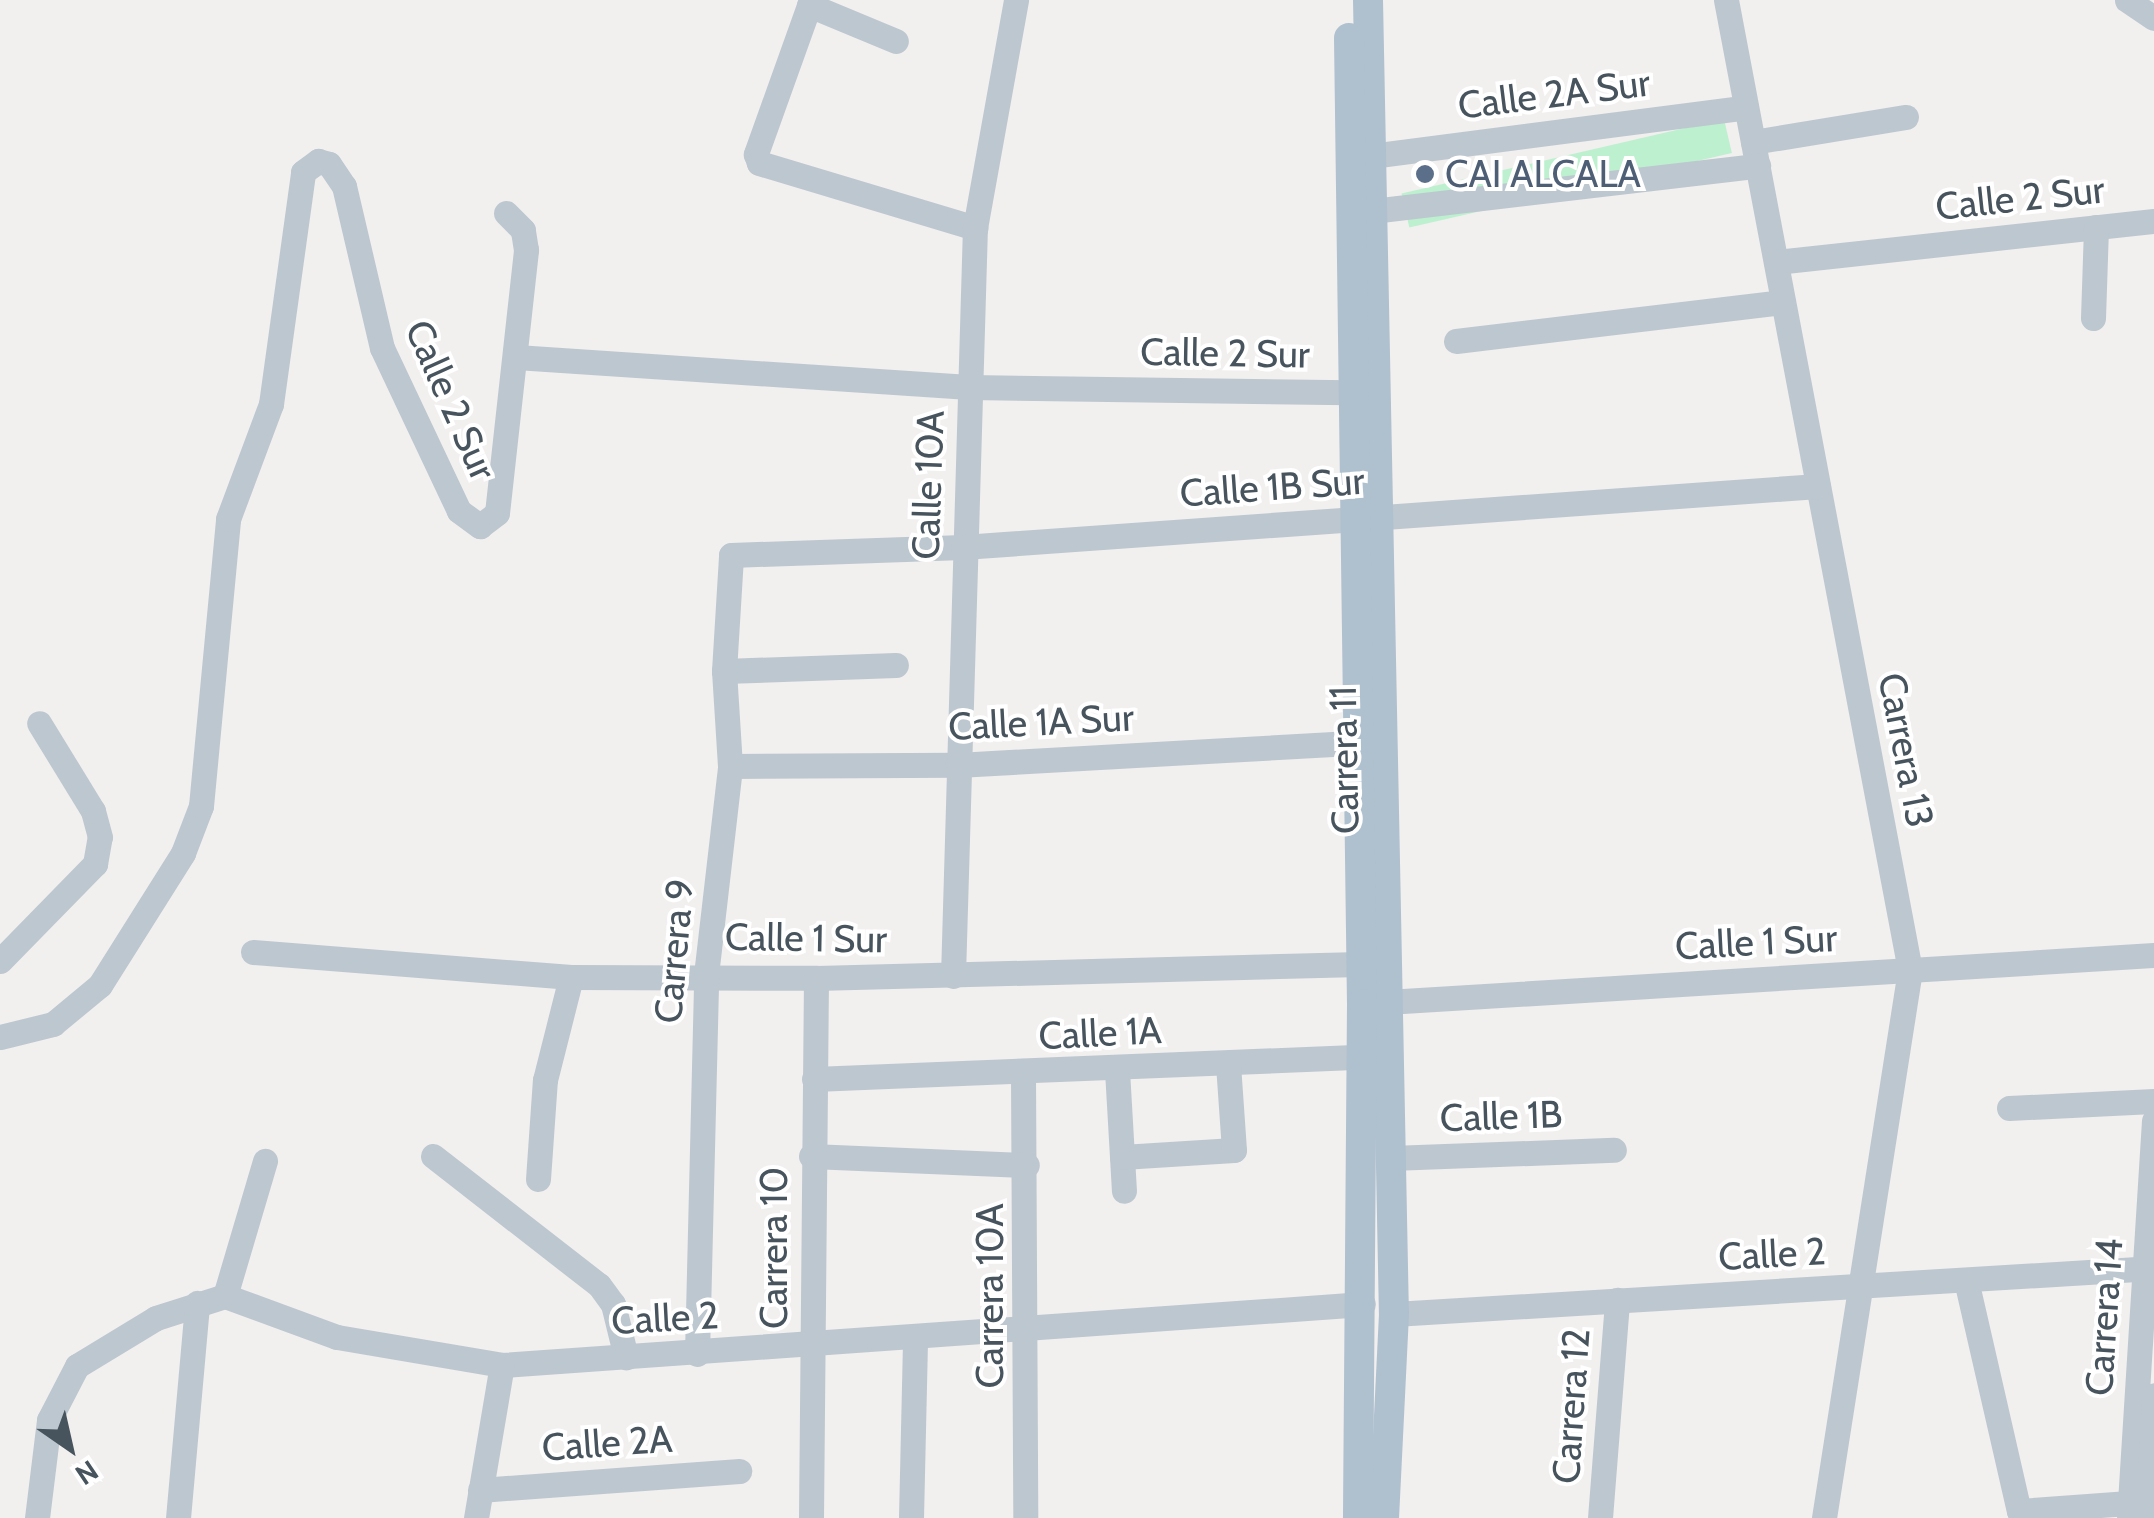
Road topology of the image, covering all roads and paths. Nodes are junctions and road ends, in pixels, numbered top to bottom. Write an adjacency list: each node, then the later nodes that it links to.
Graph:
1 (1016, 0): 17 (street, Calle 10A)
2 (1348, 0): 14 (main road, Carrera 11)
3 (1368, 0): 12 (main road, Carrera 11)
4 (1726, 0): 9 (street, Carrera 13)
5 (2127, 0): 7 (street)
6 (810, 3): 8 (street); 17 (street)
7 (2154, 18)
8 (896, 41)
9 (1746, 107): 11 (street, Carrera 13); 12 (street, Calle 2A Sur)
10 (1906, 117): 11 (street)
11 (1755, 154): 14 (street); 18 (street, Carrera 13)
12 (1371, 156): 14 (main road, Carrera 11)
13 (506, 212): 22 (street)
14 (1361, 213): 24 (main road, Carrera 11); 26 (main road, Carrera 11)
15 (2154, 221): 16 (street, Calle 2 Sur)
16 (2096, 227): 18 (street, Calle 2 Sur); 20 (street)
17 (975, 228): 23 (street, Calle 10A)
18 (1776, 262): 19 (street, Carrera 13)
19 (1783, 302): 21 (street); 25 (street, Carrera 13)
20 (2093, 318)
21 (1456, 341)
22 (516, 357): 23 (street, Calle 2 Sur); 46 (street, Calle 2 Sur)
23 (968, 387): 24 (street, Calle 2 Sur); 28 (street, Calle 10A)
24 (1349, 392): 27 (main road, Carrera 11)
25 (1818, 486): 26 (street, Calle 1B Sur); 40 (street, Carrera 13)
26 (1383, 516): 27 (street, Calle 1B Sur); 45 (main road, Carrera 11)
27 (1351, 520): 28 (street, Calle 1B Sur); 33 (main road, Carrera 11)
28 (963, 547): 29 (street, Calle 1B Sur); 34 (street, Calle 10A)
29 (731, 555): 31 (street, Carrera 9)
30 (896, 664): 31 (street)
31 (724, 670): 35 (street, Carrera 9)
32 (38, 723): 38 (street)
33 (1355, 743): 34 (street, Calle 1A Sur); 39 (main road, Carrera 11)
34 (957, 765): 35 (street, Calle 1A Sur); 43 (street, Calle 10A)
35 (730, 766): 41 (street, Carrera 9)
36 (253, 952): 42 (street, Calle 1 Sur)
37 (2154, 955): 40 (street, Calle 1 Sur)
38 (0, 961)
39 (1360, 964): 43 (street, Calle 1 Sur); 45 (main road, Carrera 11)
40 (1910, 970): 45 (street, Calle 1 Sur); 66 (street, Carrera 13)
41 (706, 975): 42 (street, Calle 1 Sur); 44 (street, Calle 1 Sur); 75 (street, Carrera 9)
42 (572, 976): 62 (street)
43 (952, 976): 44 (street, Calle 1 Sur)
44 (816, 978): 51 (street, Carrera 10)
45 (1375, 1003): 47 (main road, Carrera 11)
46 (0, 1038)
47 (1375, 1057): 48 (street, Calle 1A); 59 (main road, Carrera 11); 70 (main road, Carrera 11)
48 (1228, 1065): 49 (street, Calle 1A); 58 (street)
49 (1117, 1070): 50 (street, Calle 1A); 58 (street)
50 (1023, 1074): 51 (street, Calle 1A); 61 (street, Carrera 10A)
51 (814, 1079): 57 (street, Carrera 10)
52 (2154, 1101): 53 (street)
53 (2009, 1108)
54 (2154, 1122): 64 (street, Carrera 14)
55 (1614, 1150): 59 (street, Calle 1B)
56 (433, 1156): 76 (street)
57 (811, 1156): 61 (street); 74 (street, Carrera 10)
58 (1122, 1157): 63 (street)
59 (1391, 1158): 71 (main road, Carrera 11)
60 (265, 1161): 67 (street)
61 (1028, 1166): 72 (street, Carrera 10A)
62 (538, 1179)
63 (1124, 1191)
64 (2149, 1269): 65 (street, Calle 2); 81 (street, Carrera 14)
65 (1966, 1280): 66 (street, Calle 2); 81 (street)
66 (1862, 1286): 68 (street, Calle 2); 91 (street, Carrera 13)
67 (225, 1296): 69 (street); 77 (street, Calle 2)
68 (1617, 1300): 71 (street, Calle 2); 90 (street, Carrera 12)
69 (197, 1304): 82 (street); 83 (street)
70 (1362, 1304): 72 (street, Calle 2); 88 (main road, Carrera 11)
71 (1394, 1314): 89 (main road, Carrera 11)
72 (1029, 1332): 73 (street, Calle 2); 87 (street, Carrera 10A)
73 (914, 1339): 74 (street, Calle 2); 86 (street)
74 (812, 1346): 75 (street, Calle 2); 85 (street, Carrera 10)
75 (698, 1354): 76 (street, Calle 2)
76 (626, 1357): 77 (street, Calle 2)
77 (502, 1365): 80 (street)
78 (2154, 1395): 81 (street, Carrera 14)
79 (739, 1471): 80 (street, Calle 2A)
80 (480, 1490): 84 (street)
81 (2142, 1503)
82 (37, 1518)
83 (178, 1518)
84 (476, 1518)
85 (811, 1518)
86 (911, 1518)
87 (1026, 1518)
88 (1358, 1518)
89 (1384, 1518)
90 (1600, 1518)
91 (1824, 1518)

